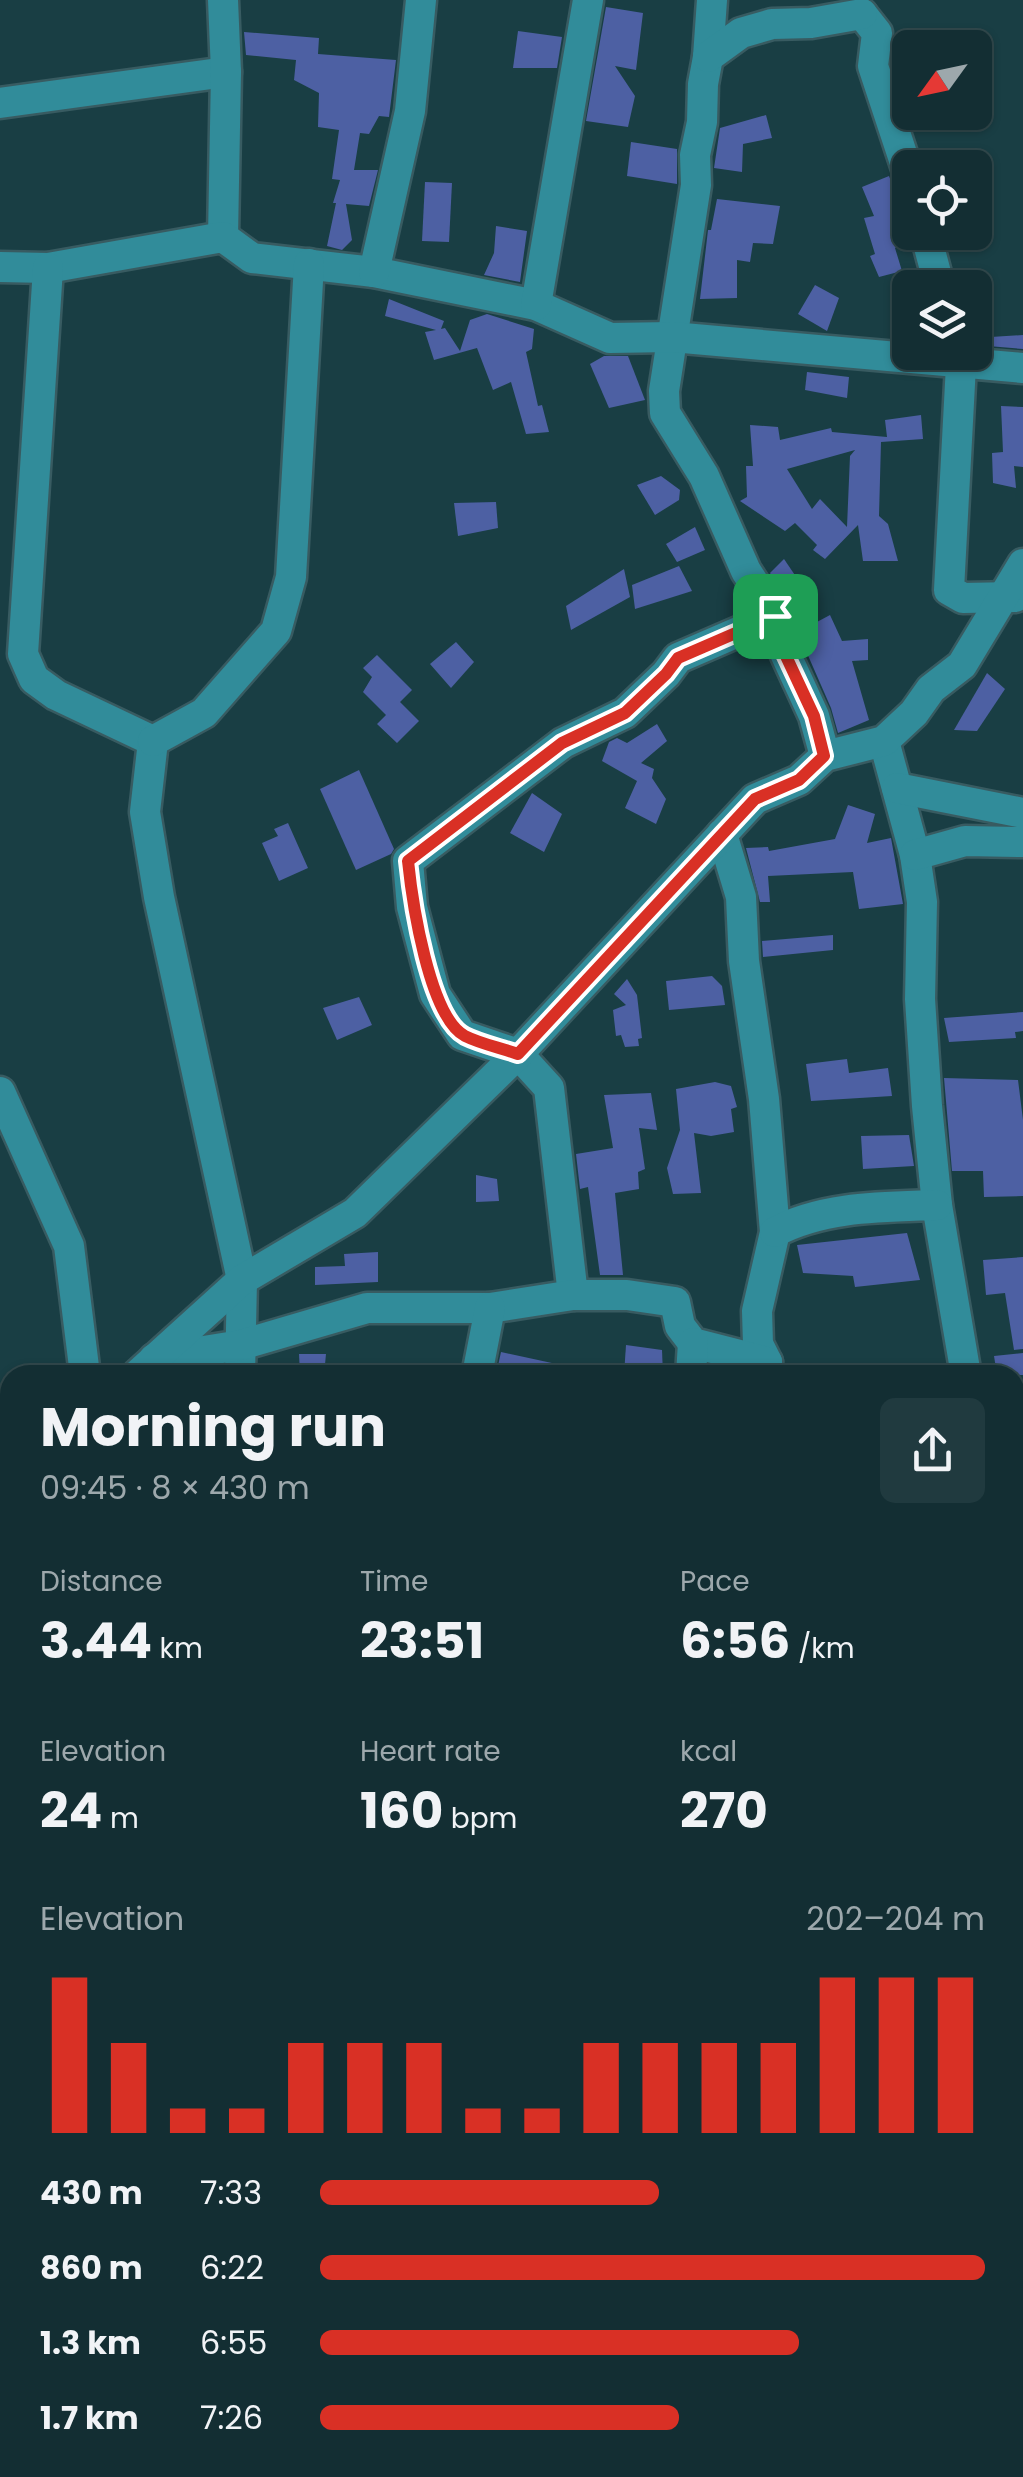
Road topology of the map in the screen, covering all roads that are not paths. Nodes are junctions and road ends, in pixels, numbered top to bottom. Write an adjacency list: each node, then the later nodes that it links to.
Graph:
1 (223, 0): 7 (street)
2 (421, 0): 14 (street)
3 (588, 0): 15 (street)
4 (712, 0): 6 (street)
5 (864, 7): 6 (street); 9 (street)
6 (708, 57): 16 (street)
7 (226, 72): 8 (street); 10 (street)
8 (0, 103)
9 (901, 150)
10 (223, 236): 11 (street); 13 (street)
11 (308, 264): 14 (street); 24 (street)
12 (0, 267): 13 (street)
13 (48, 268): 24 (street)
14 (374, 272): 15 (street)
15 (536, 306): 16 (street)
16 (672, 337): 17 (street); 23 (street)
17 (892, 353)
18 (992, 363): 19 (street)
19 (1023, 368)
20 (959, 370): 22 (street)
21 (1023, 564): 22 (street)
22 (1011, 598): 25 (street)
23 (775, 616): 26 (street); 32 (street)
24 (153, 742): 36 (street)
25 (884, 742): 26 (street); 27 (street)
26 (824, 756): 29 (street)
27 (897, 788): 28 (street); 31 (street)
28 (1023, 814)
29 (722, 834): 32 (street); 35 (street)
30 (1023, 842): 31 (street)
31 (915, 855): 34 (street)
32 (518, 1054): 36 (street); 37 (street)
33 (0, 1092): 41 (street)
34 (936, 1205): 35 (street); 46 (street)
35 (775, 1232): 39 (street)
36 (242, 1280): 40 (street); 42 (street)
37 (573, 1295): 38 (street); 39 (street)
38 (490, 1308): 40 (street); 44 (street)
39 (694, 1343): 45 (street)
40 (240, 1360): 43 (street)
41 (84, 1365)
42 (147, 1365)
43 (172, 1365)
44 (479, 1365)
45 (691, 1365)
46 (964, 1365)

